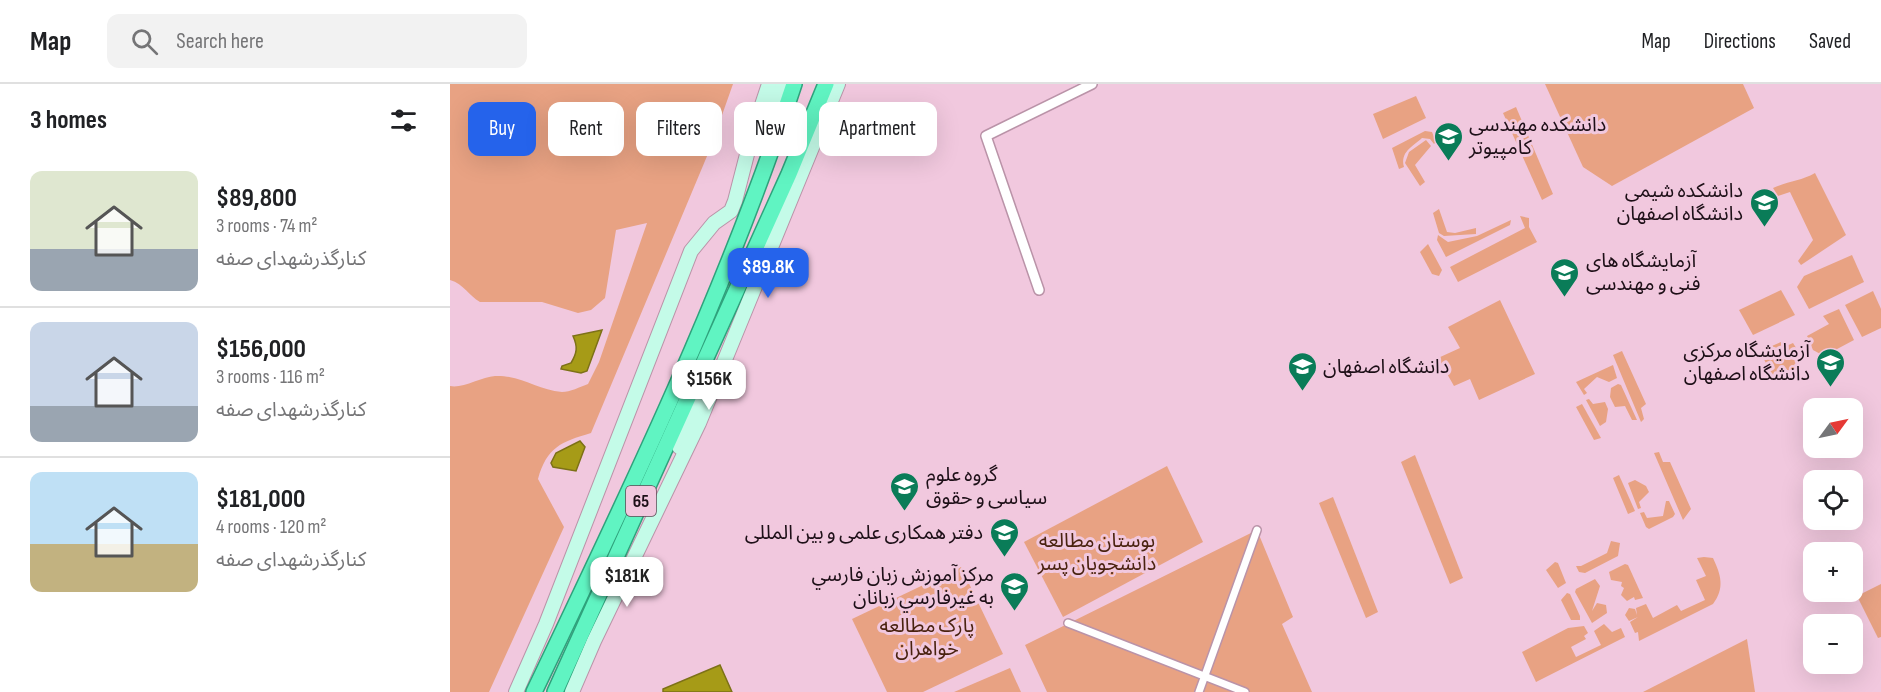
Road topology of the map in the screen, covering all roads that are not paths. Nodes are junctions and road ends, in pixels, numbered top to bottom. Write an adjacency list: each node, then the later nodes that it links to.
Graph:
1 (769, 84): 14 (main road)
2 (780, 84): 7 (main road)
3 (794, 84): 7 (highway, 65)
4 (826, 84): 9 (highway, 65)
5 (838, 84): 10 (main road)
6 (1092, 84): 8 (street)
7 (764, 174): 15 (highway, 65)
8 (1039, 290)
9 (727, 311): 10 (main road); 16 (highway, 65)
10 (658, 506): 17 (main road); 18 (main road)
11 (1257, 530): 13 (street)
12 (1068, 623): 13 (street)
13 (1205, 677): 19 (street); 20 (street)
14 (516, 692)
15 (534, 692)
16 (555, 692)
17 (564, 692)
18 (572, 692)
19 (1199, 692)
20 (1245, 692)

